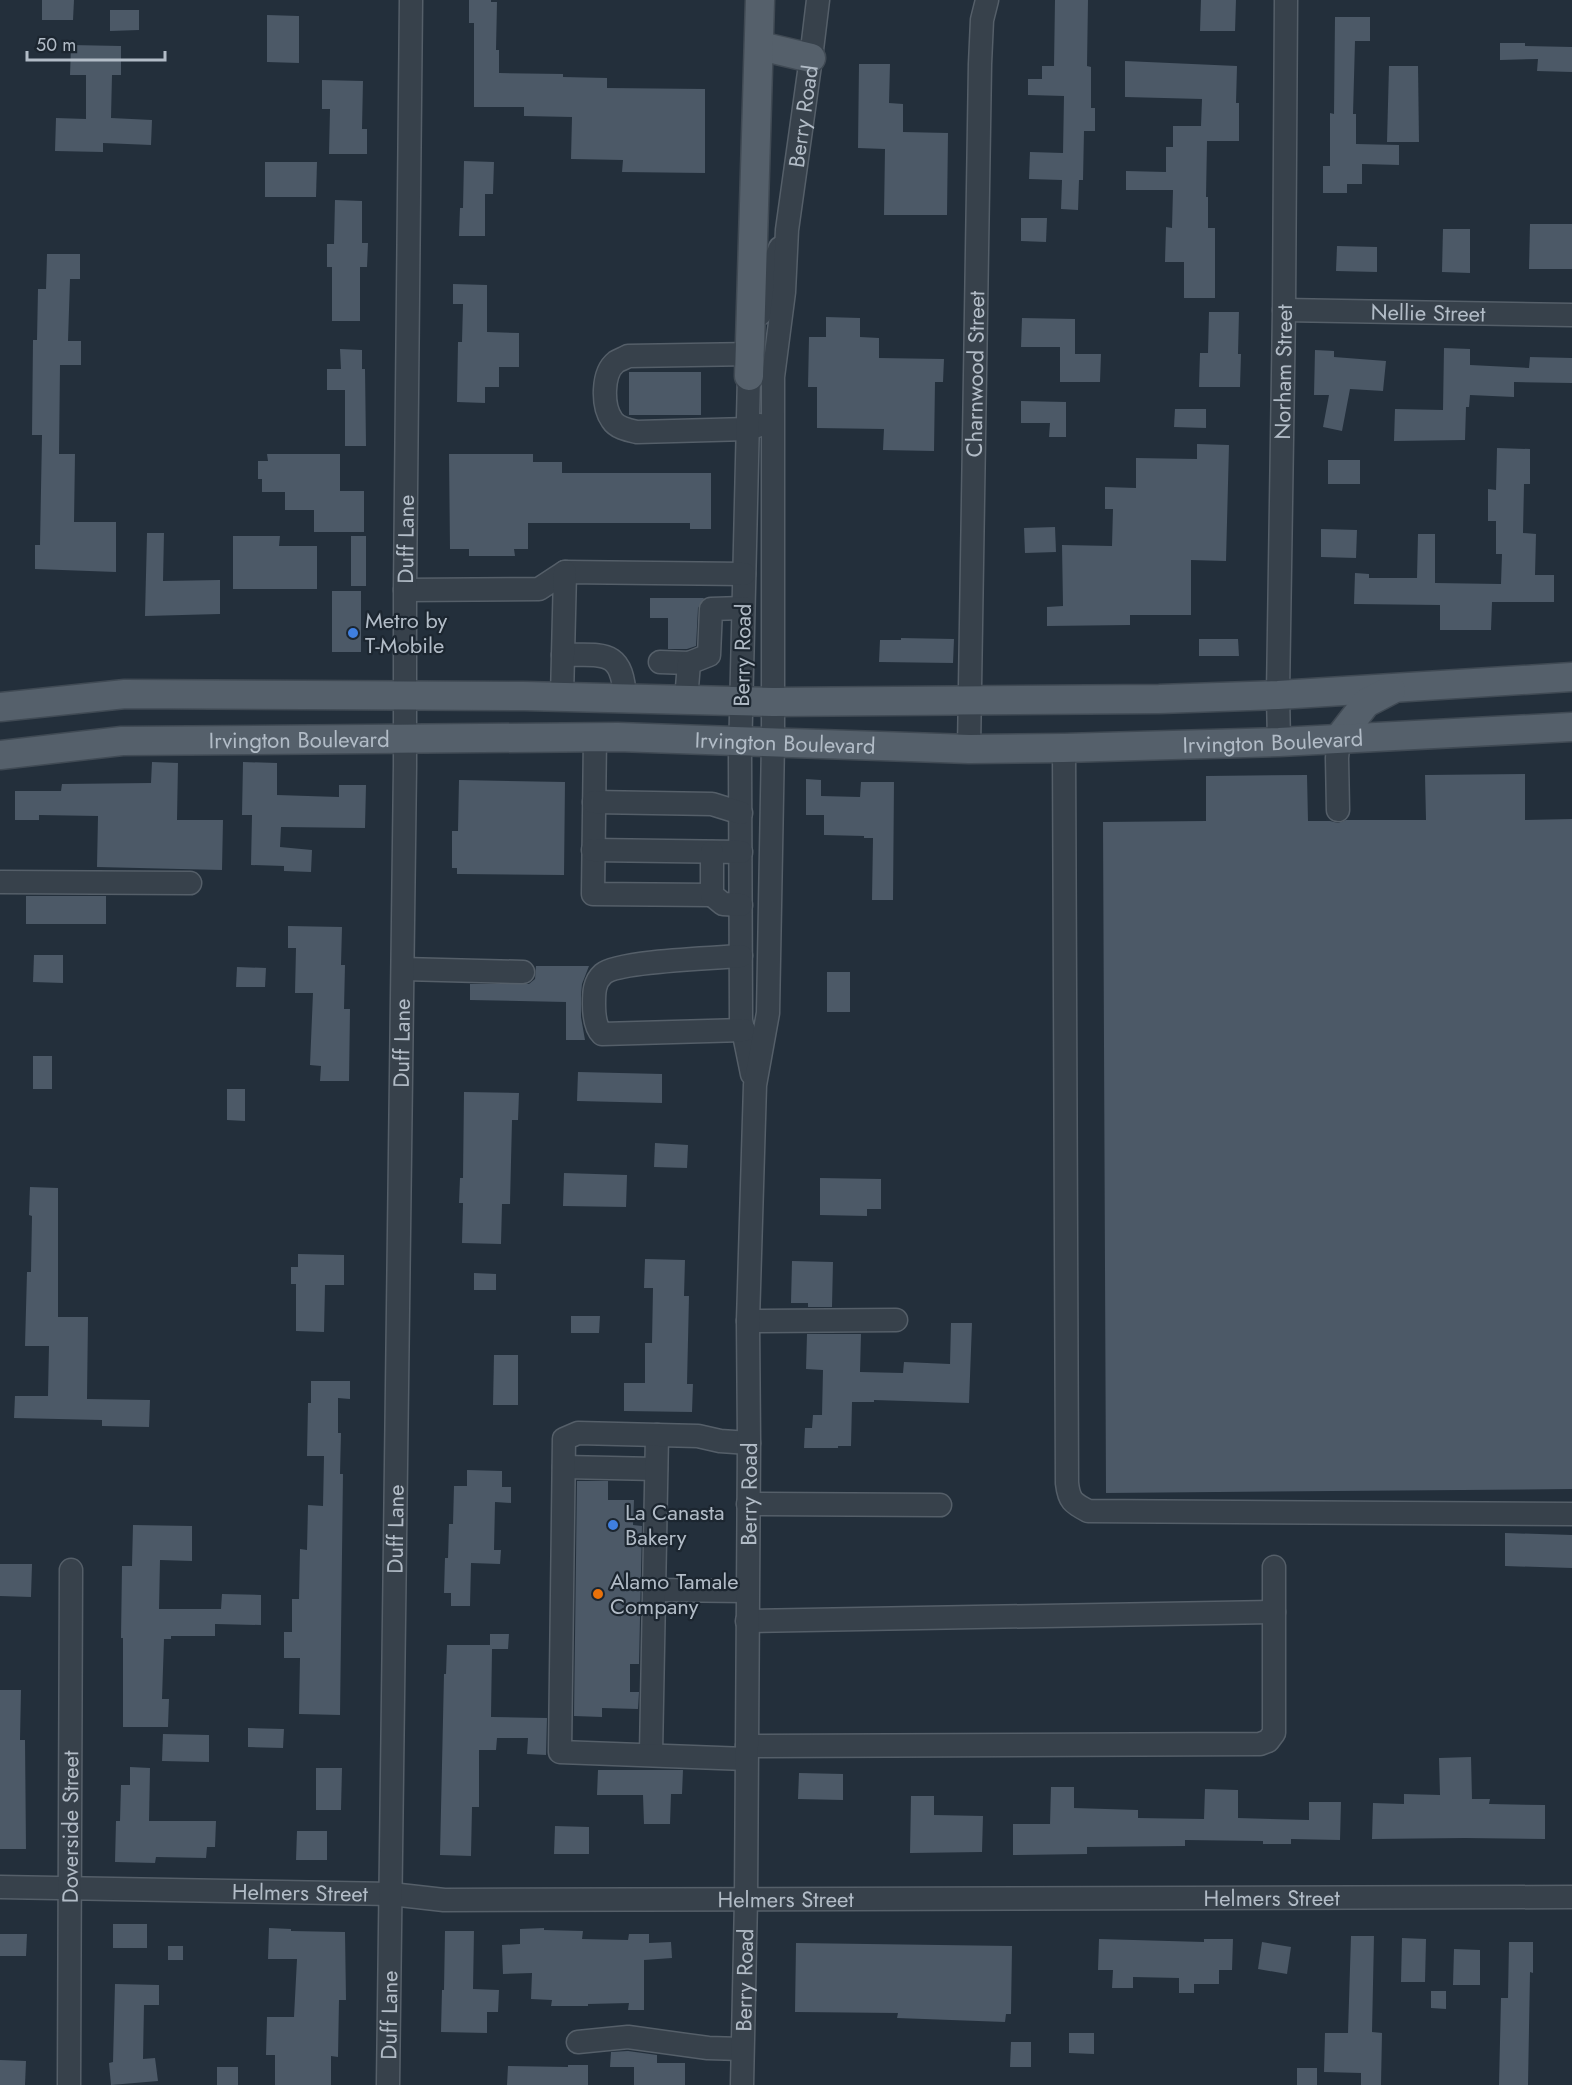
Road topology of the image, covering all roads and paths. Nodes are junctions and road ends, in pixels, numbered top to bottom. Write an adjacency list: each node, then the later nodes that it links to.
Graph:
1 (411, 0): 16 (street, Duff Lane)
2 (760, 0): 6 (main road)
3 (818, 0): 7 (street, Berry Road)
4 (987, 0): 28 (street, Charnwood Street)
5 (1286, 0): 9 (street, Norham Street)
6 (760, 46): 7 (main road); 11 (main road)
7 (811, 58): 8 (street, Berry Road)
8 (787, 230): 11 (street, Berry Road); 12 (street, Berry Road)
9 (1284, 310): 10 (street, Nellie Street); 24 (street, Norham Street)
10 (1572, 315)
11 (750, 362): 13 (street, Berry Road); 13 (street)
12 (773, 421): 13 (street); 30 (street, Berry Road)
13 (748, 429): 15 (street, Berry Road)
14 (565, 572): 15 (street); 16 (street); 18 (street)
15 (744, 574): 17 (street, Berry Road)
16 (405, 590): 23 (street, Duff Lane)
17 (743, 608): 20 (street); 29 (street, Berry Road)
18 (563, 655): 25 (street); 26 (street)
19 (660, 662): 20 (street)
20 (689, 663): 27 (street)
21 (1572, 677): 22 (main road, Irvington Boulevard)
22 (1398, 687): 24 (main road, Irvington Boulevard); 35 (main road)
23 (405, 694): 25 (main road, Irvington Boulevard); 31 (main road, Irvington Boulevard); 34 (street, Duff Lane)
24 (1278, 695): 28 (main road, Irvington Boulevard); 38 (street, Norham Street)
25 (562, 697): 26 (main road, Irvington Boulevard)
26 (626, 698): 27 (main road, Irvington Boulevard)
27 (686, 700): 29 (main road, Irvington Boulevard)
28 (969, 700): 30 (main road, Irvington Boulevard); 39 (street, Charnwood Street)
29 (741, 701): 30 (main road, Irvington Boulevard); 36 (street, Berry Road)
30 (773, 702): 37 (street, Berry Road)
31 (0, 707)
32 (1572, 727): 35 (main road, Irvington Boulevard)
33 (595, 737): 34 (main road, Irvington Boulevard); 36 (main road, Irvington Boulevard); 42 (street)
34 (405, 738): 41 (main road, Irvington Boulevard); 53 (street, Duff Lane)
35 (1339, 738): 38 (main road, Irvington Boulevard); 43 (street)
36 (741, 741): 37 (main road, Irvington Boulevard); 44 (street, Berry Road)
37 (773, 742): 39 (main road, Irvington Boulevard); 56 (street, Berry Road)
38 (1279, 742): 40 (main road, Irvington Boulevard)
39 (969, 748): 40 (main road, Irvington Boulevard)
40 (1064, 748): 65 (street)
41 (0, 755)
42 (594, 802): 44 (street); 45 (street)
43 (1338, 810)
44 (741, 813): 47 (street, Berry Road)
45 (593, 850): 46 (street); 50 (street)
46 (712, 852): 47 (street); 50 (street)
47 (741, 852): 51 (street, Berry Road)
48 (0, 882): 49 (street)
49 (190, 882)
50 (712, 895): 51 (street)
51 (741, 905): 52 (street, Berry Road)
52 (741, 956): 55 (street, Berry Road); 55 (street)
53 (403, 969): 54 (street); 76 (street, Duff Lane)
54 (523, 972)
55 (744, 1030): 56 (street, Berry Road)
56 (754, 1084): 58 (street, Berry Road)
57 (896, 1320): 58 (street)
58 (748, 1321): 60 (street, Berry Road)
59 (657, 1435): 60 (street); 61 (street); 62 (street)
60 (749, 1443): 63 (street, Berry Road)
61 (564, 1467): 62 (street); 73 (street)
62 (656, 1469): 68 (street)
63 (748, 1504): 64 (street); 69 (street, Berry Road)
64 (940, 1504)
65 (1572, 1514)
66 (1274, 1568): 70 (street)
67 (71, 1570): 75 (street, Doverside Street)
68 (654, 1590): 69 (street); 73 (street)
69 (747, 1591): 71 (street, Berry Road)
70 (1274, 1611): 71 (street); 72 (street)
71 (747, 1621): 72 (street, Berry Road)
72 (746, 1752): 73 (street); 78 (street, Berry Road)
73 (651, 1754)
74 (0, 1887): 75 (street, Helmers Street)
75 (69, 1887): 76 (street, Helmers Street); 81 (street, Doverside Street)
76 (391, 1894): 78 (street, Helmers Street); 82 (street, Duff Lane)
77 (1572, 1897): 78 (street, Helmers Street)
78 (746, 1899): 80 (street, Berry Road)
79 (578, 2042): 80 (street)
80 (742, 2049): 83 (street, Berry Road)
81 (69, 2085)
82 (387, 2085)
83 (742, 2085)

